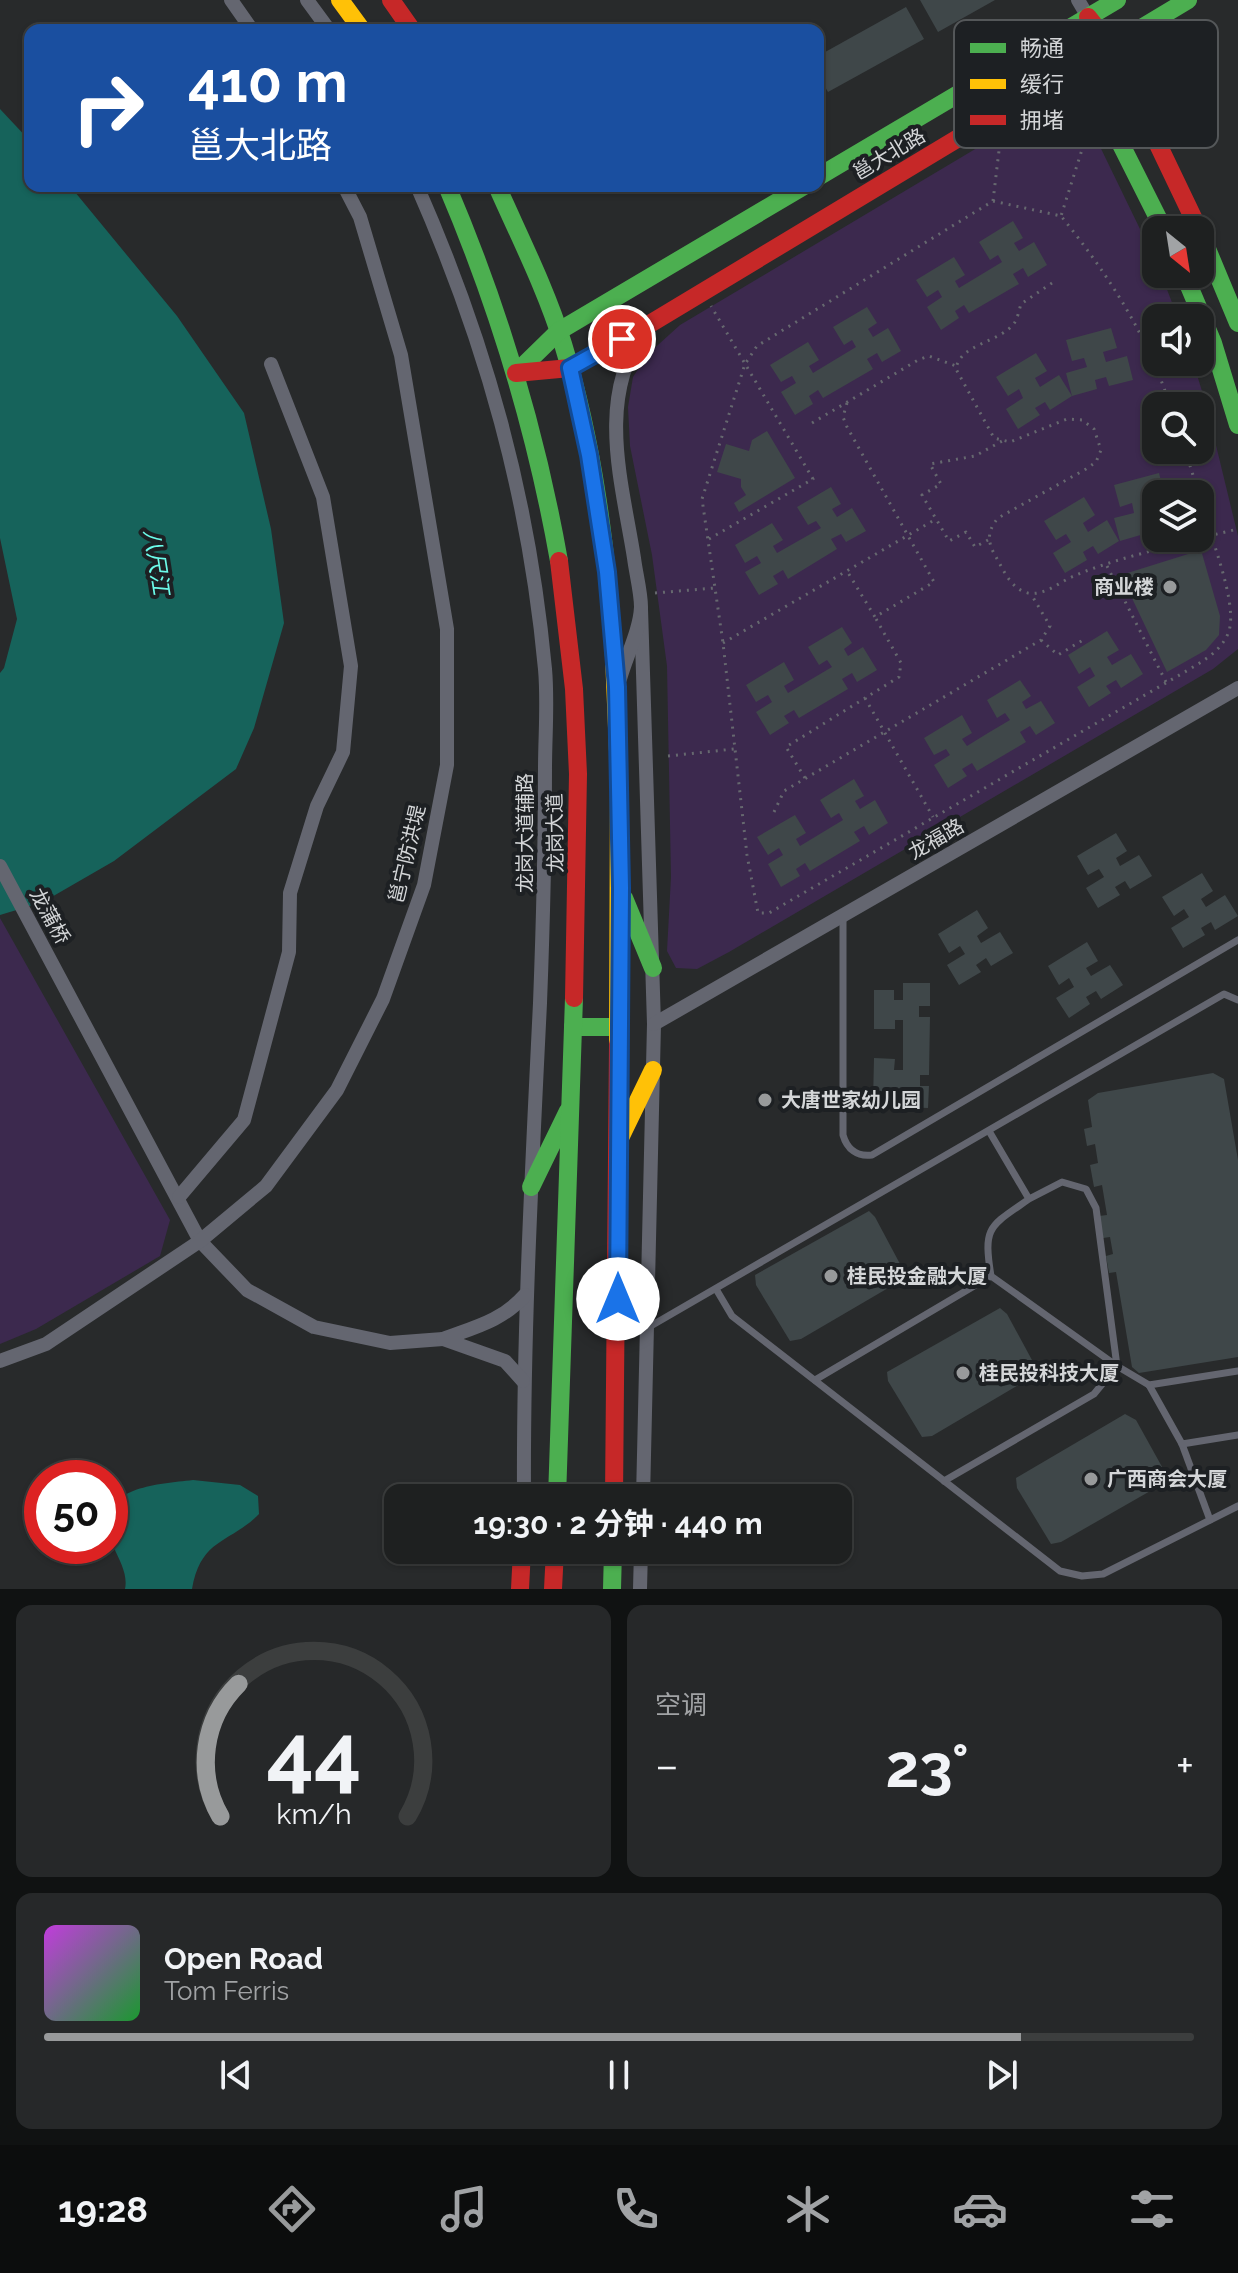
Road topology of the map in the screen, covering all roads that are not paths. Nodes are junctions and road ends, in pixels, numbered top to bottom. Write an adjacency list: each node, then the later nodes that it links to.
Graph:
1 (231, 0): 13 (street)
2 (307, 0): 14 (street)
3 (340, 0): 15 (main road)
4 (391, 0): 16 (main road)
5 (1078, 0): 8 (street)
6 (1117, 0): 8 (main road, 邕大北路)
7 (1188, 0): 12 (main road, 邕大北路)
8 (1088, 17): 9 (main road, 邕大北路); 10 (main road); 11 (main road)
9 (1083, 20)
10 (1087, 20)
11 (1090, 20)
12 (1155, 20)
13 (248, 24)
14 (325, 24)
15 (358, 24)
16 (408, 24)
17 (954, 96): 21 (main road, 邕大北路)
18 (954, 140): 32 (main road, 邕大北路)
19 (1123, 148): 27 (main road)
20 (1160, 148): 28 (main road)
21 (824, 173)
22 (347, 192): 57 (street, 邕宁防洪堤)
23 (420, 192): 54 (street, 龙岗大道辅路)
24 (449, 192): 36 (main road, 龙岗大道)
25 (500, 192): 33 (main road)
26 (794, 192): 33 (main road)
27 (1157, 216)
28 (1193, 216)
29 (1214, 265): 31 (main road)
30 (1190, 288): 37 (main road)
31 (1238, 323)
32 (648, 325): 35 (main road, 邕大北路); 38 (street)
33 (559, 331): 35 (main road); 36 (main road)
34 (271, 364): 55 (street)
35 (570, 368): 36 (main road); 39 (main road)
36 (516, 373): 48 (main road, 龙岗大道)
37 (1238, 425)
38 (640, 601): 39 (street); 45 (street)
39 (617, 687): 42 (main road)
40 (1238, 688): 43 (street, 龙福路)
41 (0, 866): 55 (street, 龙蒲桥)
42 (621, 888): 45 (main road); 49 (main road)
43 (843, 916): 44 (lane); 47 (street, 龙福路)
44 (1238, 940)
45 (653, 968): 47 (street)
46 (1238, 1000): 52 (lane)
47 (654, 1024): 50 (street)
48 (573, 1027): 49 (main road); 51 (main road, 龙岗大道)
49 (618, 1027): 53 (main road)
50 (653, 1070): 53 (main road); 61 (street)
51 (571, 1104): 54 (main road); 73 (main road, 龙岗大道)
52 (989, 1131): 56 (lane); 59 (lane)
53 (619, 1141): 74 (main road)
54 (531, 1187): 60 (street, 龙岗大道辅路)
55 (179, 1197): 57 (street, 龙蒲桥)
56 (1029, 1199): 58 (lane); 64 (lane)
57 (200, 1241): 62 (street, 龙蒲桥); 63 (street, 邕宁防洪堤)
58 (991, 1276): 64 (lane); 66 (lane)
59 (716, 1289): 61 (lane); 66 (lane)
60 (525, 1295): 62 (street); 67 (street, 龙岗大道辅路)
61 (647, 1328): 75 (street)
62 (443, 1339): 67 (street)
63 (0, 1361)
64 (1117, 1366): 68 (lane); 71 (lane)
65 (1238, 1371): 68 (lane)
66 (815, 1380): 71 (lane)
67 (523, 1381): 72 (street, 龙岗大道辅路)
68 (1149, 1385): 70 (lane)
69 (1238, 1435): 70 (lane)
70 (1182, 1444): 77 (lane)
71 (944, 1481): 77 (lane)
72 (524, 1484)
73 (557, 1484)
74 (614, 1484)
75 (643, 1484)
76 (1238, 1506): 77 (lane)
77 (1210, 1520)
78 (521, 1564): 82 (main road)
79 (552, 1564): 83 (main road)
80 (613, 1564): 84 (main road)
81 (641, 1564): 85 (street)
82 (520, 1589)
83 (553, 1589)
84 (612, 1589)
85 (640, 1589)

